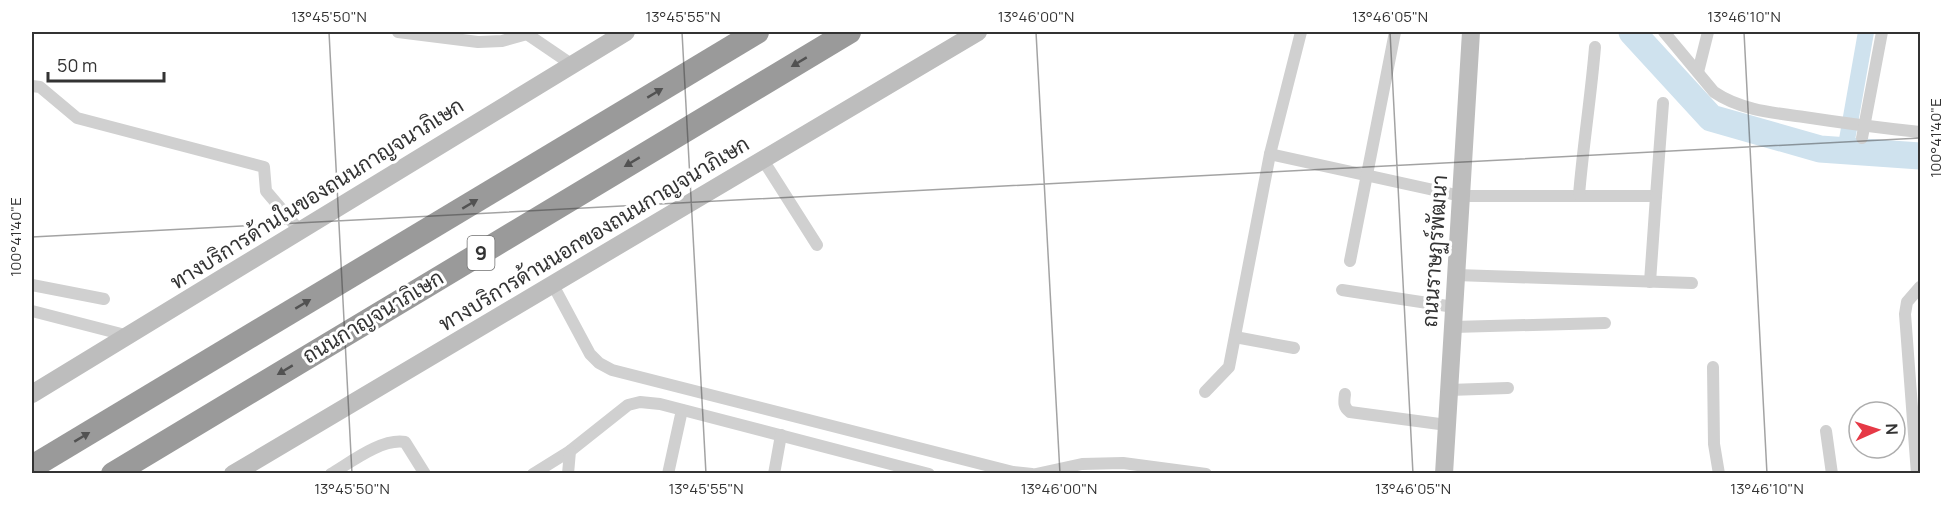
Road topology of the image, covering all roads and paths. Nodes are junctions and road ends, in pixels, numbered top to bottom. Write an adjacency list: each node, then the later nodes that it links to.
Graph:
1 (398, 32): 12 (street)
2 (626, 32): 14 (main road, ทางบริการด้านในของถนนกาญจนาภิเษก)
3 (757, 32): 55 (highway, 9, one-way to 3)
4 (849, 32): 58 (highway, ถนนกาญจนาภิเษก / 9, one-way to 58)
5 (978, 32): 21 (main road, ทางบริการด้านนอกของถนนกาญจนาภิเษก)
6 (1301, 32): 20 (street)
7 (1395, 32): 22 (street)
8 (1471, 32): 24 (main road, ถนนราษฏร์พัฒนา)
9 (1664, 32): 15 (street)
10 (1708, 32): 15 (street)
11 (1882, 32): 18 (street)
12 (525, 33): 14 (street)
13 (1595, 46): 23 (street)
14 (571, 64): 26 (main road, ทางบริการด้านในของถนนกาญจนาภิเษก)
15 (1698, 72): 18 (street)
16 (32, 86): 26 (street)
17 (1664, 103): 25 (street)
18 (1863, 130): 19 (street)
19 (1920, 132)
20 (1270, 154): 22 (street); 42 (street)
21 (763, 160): 27 (street); 33 (main road, ทางบริการด้านนอกของถนนกาญจนาภิเษก)
22 (1366, 175): 24 (street); 28 (street)
23 (1579, 195): 24 (street); 25 (street)
24 (1461, 196): 29 (main road, ถนนราษฏร์พัฒนา)
25 (1656, 196): 30 (street)
26 (300, 231): 41 (main road, ทางบริการด้านในของถนนกาญจนาภิเษก)
27 (817, 245)
28 (1350, 261)
29 (1456, 275): 30 (street); 37 (main road, ถนนราษฏร์พัฒนา)
30 (1650, 282): 31 (street)
31 (1692, 283)
32 (32, 285): 36 (street)
33 (553, 285): 56 (street); 59 (main road, ทางบริการด้านนอกของถนนกาญจนาภิเษก)
34 (1920, 287): 72 (street)
35 (1342, 290): 37 (street)
36 (104, 298)
37 (1454, 307): 40 (main road, ถนนราษฏร์พัฒนา)
38 (32, 311): 41 (street)
39 (1605, 322): 40 (street)
40 (1453, 327): 46 (main road, ถนนราษฏร์พัฒนา)
41 (129, 336): 48 (main road, ทางบริการด้านในของถนนกาญจนาภิเษก)
42 (1235, 337): 43 (street); 47 (street)
43 (1294, 348)
44 (1713, 367): 70 (street)
45 (1508, 388): 46 (street)
46 (1449, 390): 51 (main road, ถนนราษฏร์พัฒนา)
47 (1205, 392)
48 (32, 394)
49 (1346, 394): 51 (street)
50 (682, 410): 53 (street); 54 (street); 64 (street)
51 (1447, 425): 69 (main road, ถนนราษฏร์พัฒนา)
52 (1826, 431): 71 (street)
53 (781, 435): 65 (street); 66 (street)
54 (570, 451): 62 (street); 63 (street)
55 (32, 467)
56 (989, 470): 67 (street)
57 (1068, 471): 67 (street); 68 (street)
58 (113, 474)
59 (232, 474)
60 (331, 474): 61 (street)
61 (425, 474)
62 (533, 474)
63 (568, 474)
64 (668, 474)
65 (774, 474)
66 (929, 474)
67 (1034, 474)
68 (1206, 474)
69 (1444, 474)
70 (1719, 474)
71 (1832, 474)
72 (1917, 474)

